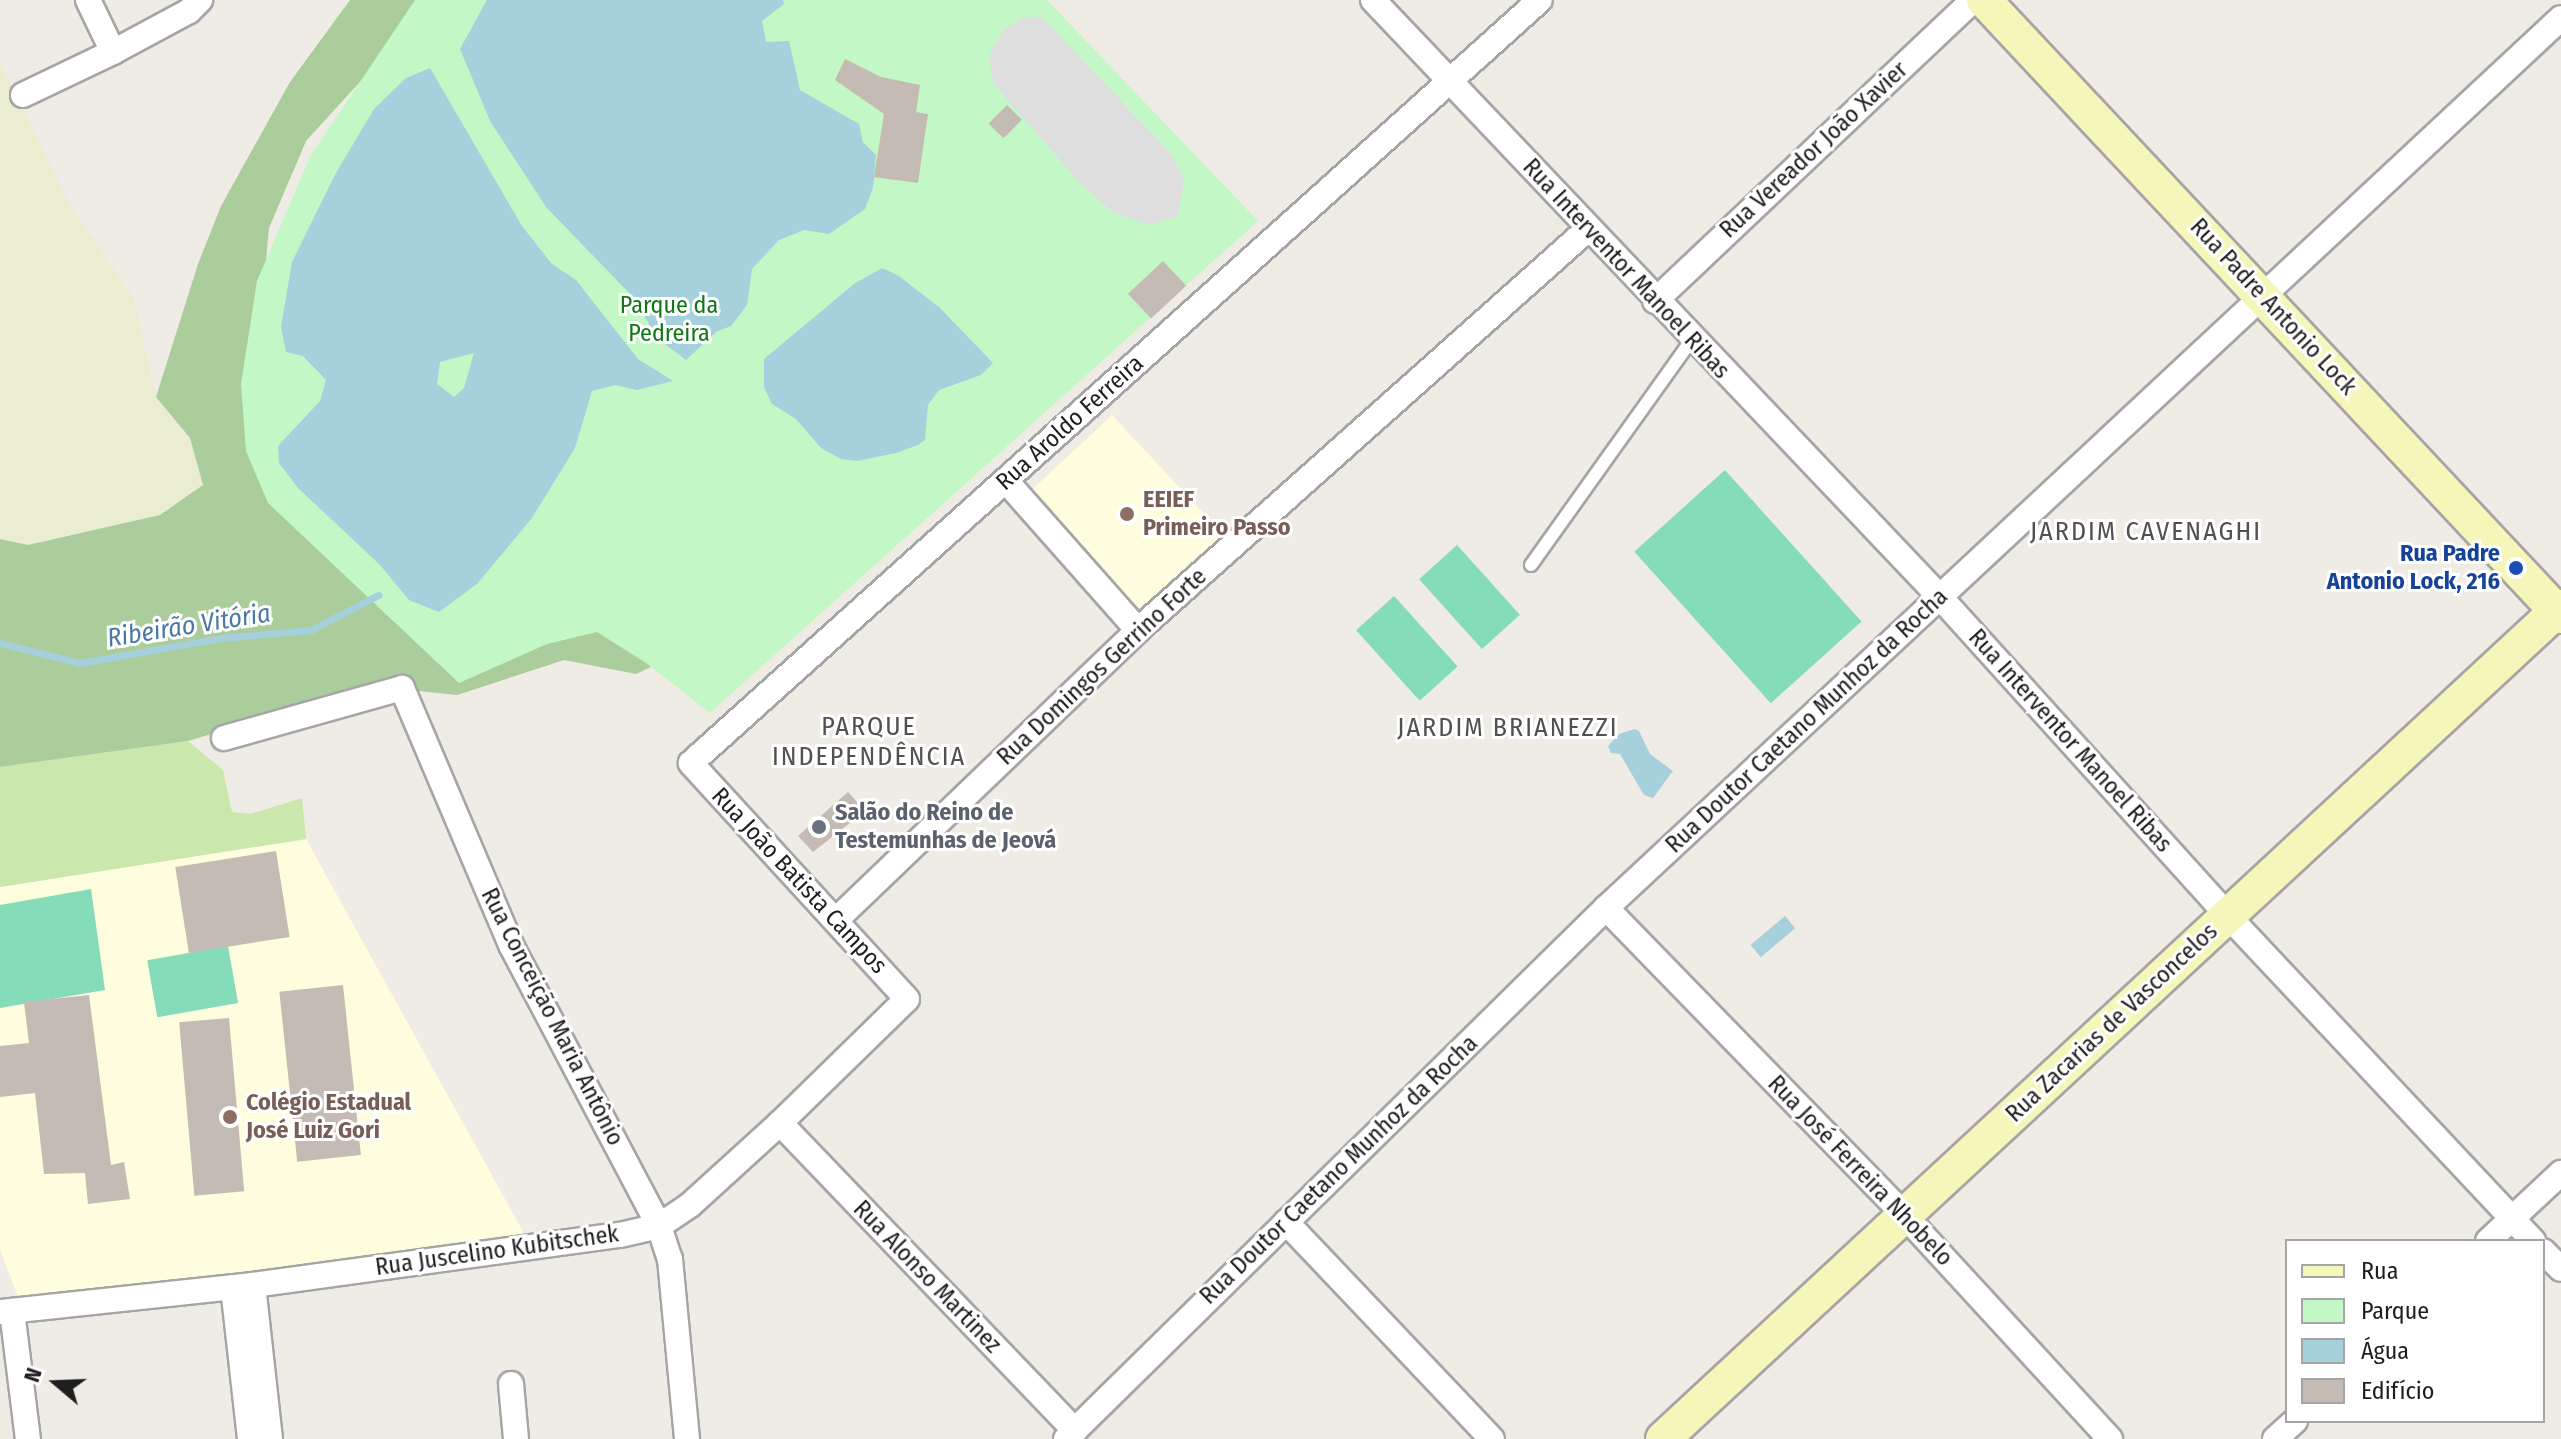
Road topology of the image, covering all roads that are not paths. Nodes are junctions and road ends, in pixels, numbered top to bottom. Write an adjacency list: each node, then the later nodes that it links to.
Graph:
1 (88, 0): 8 (street)
2 (200, 0): 8 (street)
3 (1373, 0): 9 (street, Rua Interventor Manoel Ribas)
4 (1540, 0): 9 (street, Rua Aroldo Ferreira)
5 (1973, 0): 13 (street, Rua Vereador João Xavier)
6 (1984, 0): 12 (street, Rua Padre Antonio Lock)
7 (2561, 18): 12 (street, Rua Doutor Caetano Munhoz da Rocha)
8 (113, 52): 10 (street)
9 (1450, 82): 11 (street, Rua Interventor Manoel Ribas); 15 (street, Rua Aroldo Ferreira)
10 (23, 95)
11 (1587, 230): 13 (street, Rua Interventor Manoel Ribas); 19 (street, Rua Domingos Gerrino Forte)
12 (2264, 297): 17 (street, Rua Doutor Caetano Munhoz da Rocha); 18 (street, Rua Padre Antonio Lock)
13 (1655, 301): 14 (street, Rua Interventor Manoel Ribas)
14 (1692, 339): 16 (lane); 17 (street, Rua Interventor Manoel Ribas)
15 (1006, 481): 19 (street); 21 (street, Rua Aroldo Ferreira)
16 (1531, 565)
17 (1940, 597): 22 (street, Rua Doutor Caetano Munhoz da Rocha); 23 (street, Rua Interventor Manoel Ribas)
18 (2559, 612): 23 (street, Rua Zacarias de Vasconcelos)
19 (1138, 630): 24 (street, Rua Domingos Gerrino Forte)
20 (224, 738): 31 (street, Rua Conceição Maria Antônio)
21 (691, 763): 24 (street, Rua João Batista Campos)
22 (1606, 908): 28 (street, Rua José Ferreira Nhobelo); 30 (street, Rua Doutor Caetano Munhoz da Rocha)
23 (2228, 916): 28 (street, Rua Zacarias de Vasconcelos); 29 (street, Rua Interventor Manoel Ribas)
24 (837, 919): 25 (street, Rua João Batista Campos)
25 (907, 999): 26 (street, Rua Juscelino Kubitschek)
26 (780, 1123): 31 (street, Rua Juscelino Kubitschek); 40 (street, Rua Alonso Martinez)
27 (2561, 1173): 29 (street)
28 (1905, 1216): 47 (street, Rua Zacarias de Vasconcelos); 48 (street, Rua José Ferreira Nhobelo)
29 (2511, 1219): 32 (street); 33 (street, Rua Interventor Manoel Ribas)
30 (1286, 1222): 40 (street, Rua Doutor Caetano Munhoz da Rocha); 46 (street)
31 (659, 1226): 36 (street, Rua Juscelino Kubitschek); 45 (street, Rua Conceição Maria Antônio)
32 (2490, 1239)
33 (2531, 1239)
34 (2545, 1253): 35 (street)
35 (2561, 1269)
36 (243, 1286): 37 (street, Rua Juscelino Kubitschek); 42 (street); 43 (street)
37 (6, 1312): 41 (street)
38 (511, 1384): 44 (street)
39 (2293, 1423): 49 (street)
40 (1070, 1435)
41 (28, 1439)
42 (250, 1439)
43 (270, 1439)
44 (516, 1439)
45 (687, 1439)
46 (1492, 1439)
47 (1663, 1439)
48 (2110, 1439)
49 (2275, 1439)

